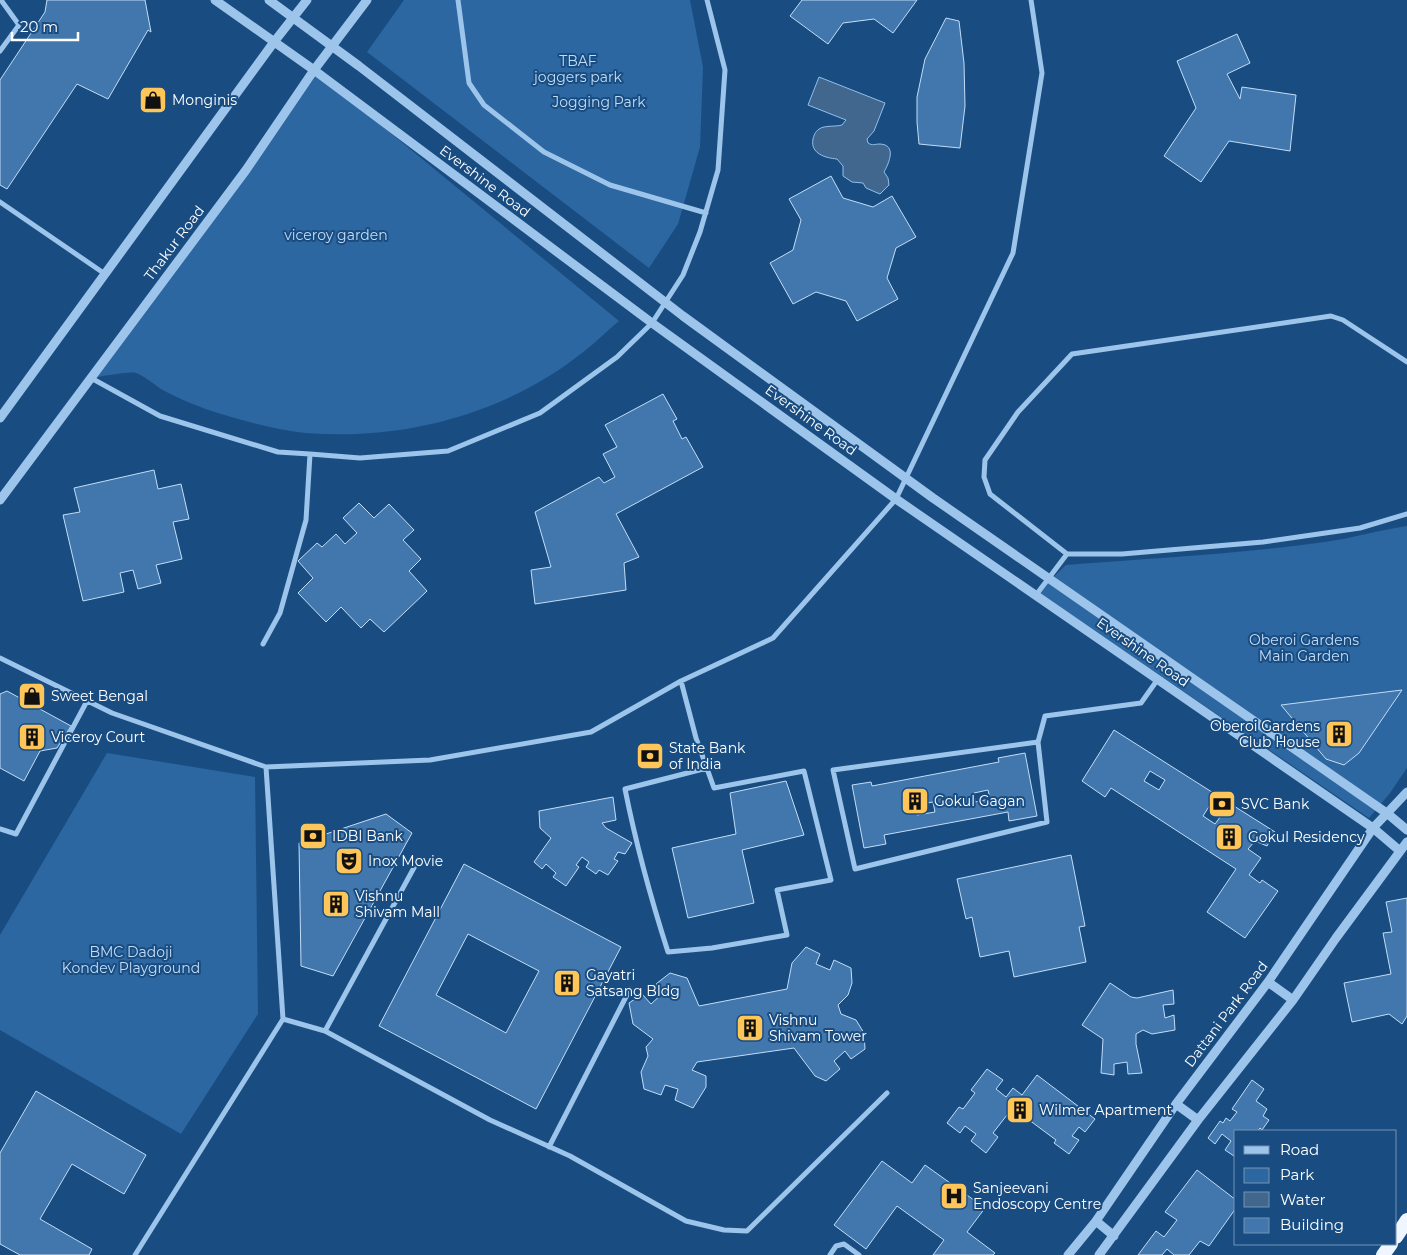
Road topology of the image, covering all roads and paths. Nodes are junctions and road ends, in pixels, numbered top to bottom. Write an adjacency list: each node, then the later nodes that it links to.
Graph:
1 (1, 0): 12 (street)
2 (215, 0): 10 (street, Evershine Road)
3 (269, 0): 9 (street, Evershine Road)
4 (307, 0): 9 (street)
5 (367, 0): 11 (street, Thakur Road)
6 (458, 0): 15 (street)
7 (707, 0): 15 (street)
8 (1031, 0): 23 (street)
9 (293, 18): 10 (street); 11 (street, Evershine Road)
10 (274, 42): 13 (street, Evershine Road); 16 (street)
11 (332, 46): 13 (street, Thakur Road); 17 (street, Evershine Road)
12 (0, 51)
13 (314, 70): 18 (street, Evershine Road); 20 (street, Thakur Road)
14 (0, 202): 16 (street)
15 (706, 213): 17 (street)
16 (105, 274): 21 (street)
17 (666, 302): 18 (street); 23 (street, Evershine Road)
18 (652, 323): 22 (street); 24 (street, Evershine Road)
19 (1407, 362): 27 (street)
20 (91, 378): 22 (street); 25 (street, Thakur Road)
21 (0, 418)
22 (310, 454): 30 (street)
23 (907, 479): 24 (street); 28 (street, Evershine Road)
24 (896, 499): 29 (street, Evershine Road); 33 (street)
25 (0, 500)
26 (1407, 514): 27 (street)
27 (1067, 554): 28 (street)
28 (1048, 577): 29 (street); 39 (street, Evershine Road)
29 (1036, 595): 32 (street, Evershine Road)
30 (263, 644)
31 (0, 658): 34 (street)
32 (1158, 679): 35 (street); 40 (street, Evershine Road)
33 (681, 681): 36 (street); 37 (street)
34 (87, 701): 36 (street); 41 (street)
35 (1038, 742): 35 (street)
36 (266, 767): 49 (street)
37 (707, 768): 37 (street)
38 (1407, 792): 39 (street, Dattani Park Road)
39 (1388, 814): 40 (street, Dattani Park Road); 42 (street, Evershine Road)
40 (1373, 828): 44 (street, Evershine Road); 46 (street, Dattani Park Road)
41 (0, 829)
42 (1407, 830)
43 (1407, 842): 44 (street)
44 (1400, 851): 48 (street)
45 (416, 864): 50 (street)
46 (1268, 982): 48 (street); 52 (street, Dattani Park Road)
47 (630, 989): 54 (street)
48 (1293, 1000): 53 (street)
49 (283, 1019): 50 (street); 59 (street)
50 (325, 1031): 54 (street)
51 (887, 1093): 54 (street)
52 (1176, 1104): 53 (street); 56 (street, Dattani Park Road)
53 (1198, 1120): 58 (street)
54 (549, 1147)
55 (1407, 1220): 57 (highway)
56 (1096, 1221): 58 (street); 62 (street, Dattani Park Road)
57 (1397, 1235)
58 (1114, 1236): 63 (street)
59 (135, 1255)
60 (830, 1255): 61 (street)
61 (859, 1255)
62 (1068, 1255)
63 (1099, 1255)

